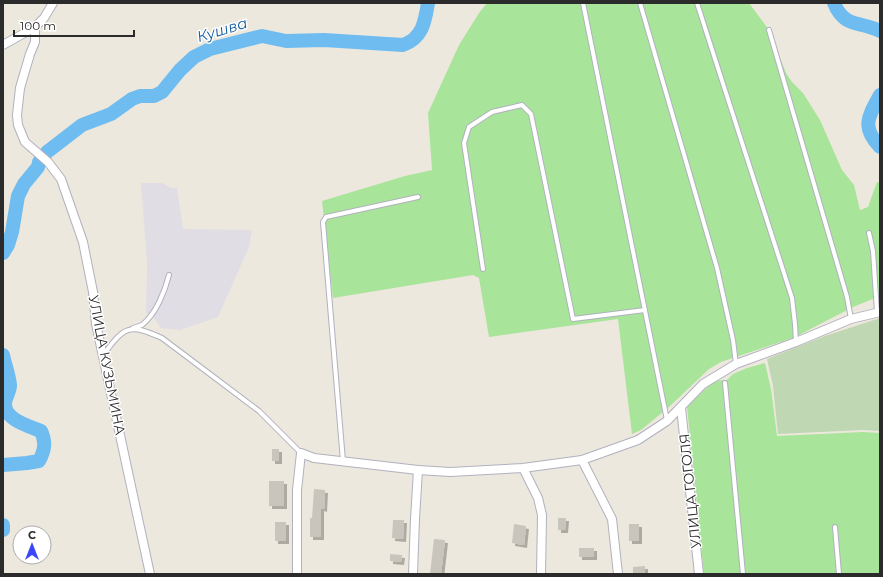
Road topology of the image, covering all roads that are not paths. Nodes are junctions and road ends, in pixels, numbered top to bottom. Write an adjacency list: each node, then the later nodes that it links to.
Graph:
1 (53, 3): 5 (street)
2 (582, 3): 12 (lane)
3 (640, 3): 18 (lane)
4 (697, 3): 16 (lane)
5 (35, 27): 7 (street); 17 (street, УЛИЦА КУЗЬМИНА)
6 (770, 30): 14 (lane)
7 (3, 45)
8 (418, 197): 24 (lane)
9 (869, 233): 13 (lane)
10 (483, 269): 12 (lane)
11 (169, 275): 15 (lane)
12 (644, 310): 21 (lane)
13 (879, 312): 14 (street)
14 (851, 318): 16 (street)
15 (132, 329): 17 (lane); 22 (lane)
16 (796, 342): 18 (street)
17 (104, 355): 28 (street, УЛИЦА КУЗЬМИНА)
18 (736, 364): 20 (street)
19 (725, 383): 34 (lane)
20 (681, 408): 21 (street); 33 (street, УЛИЦА ГОГОЛЯ)
21 (667, 421): 23 (street)
22 (301, 453): 24 (street); 29 (street)
23 (582, 460): 25 (street); 32 (street)
24 (342, 461): 26 (street)
25 (523, 468): 26 (street); 31 (street)
26 (418, 470): 30 (street)
27 (835, 527): 35 (lane)
28 (150, 574)
29 (297, 574)
30 (413, 574)
31 (541, 574)
32 (618, 574)
33 (699, 574)
34 (743, 574)
35 (839, 574)

